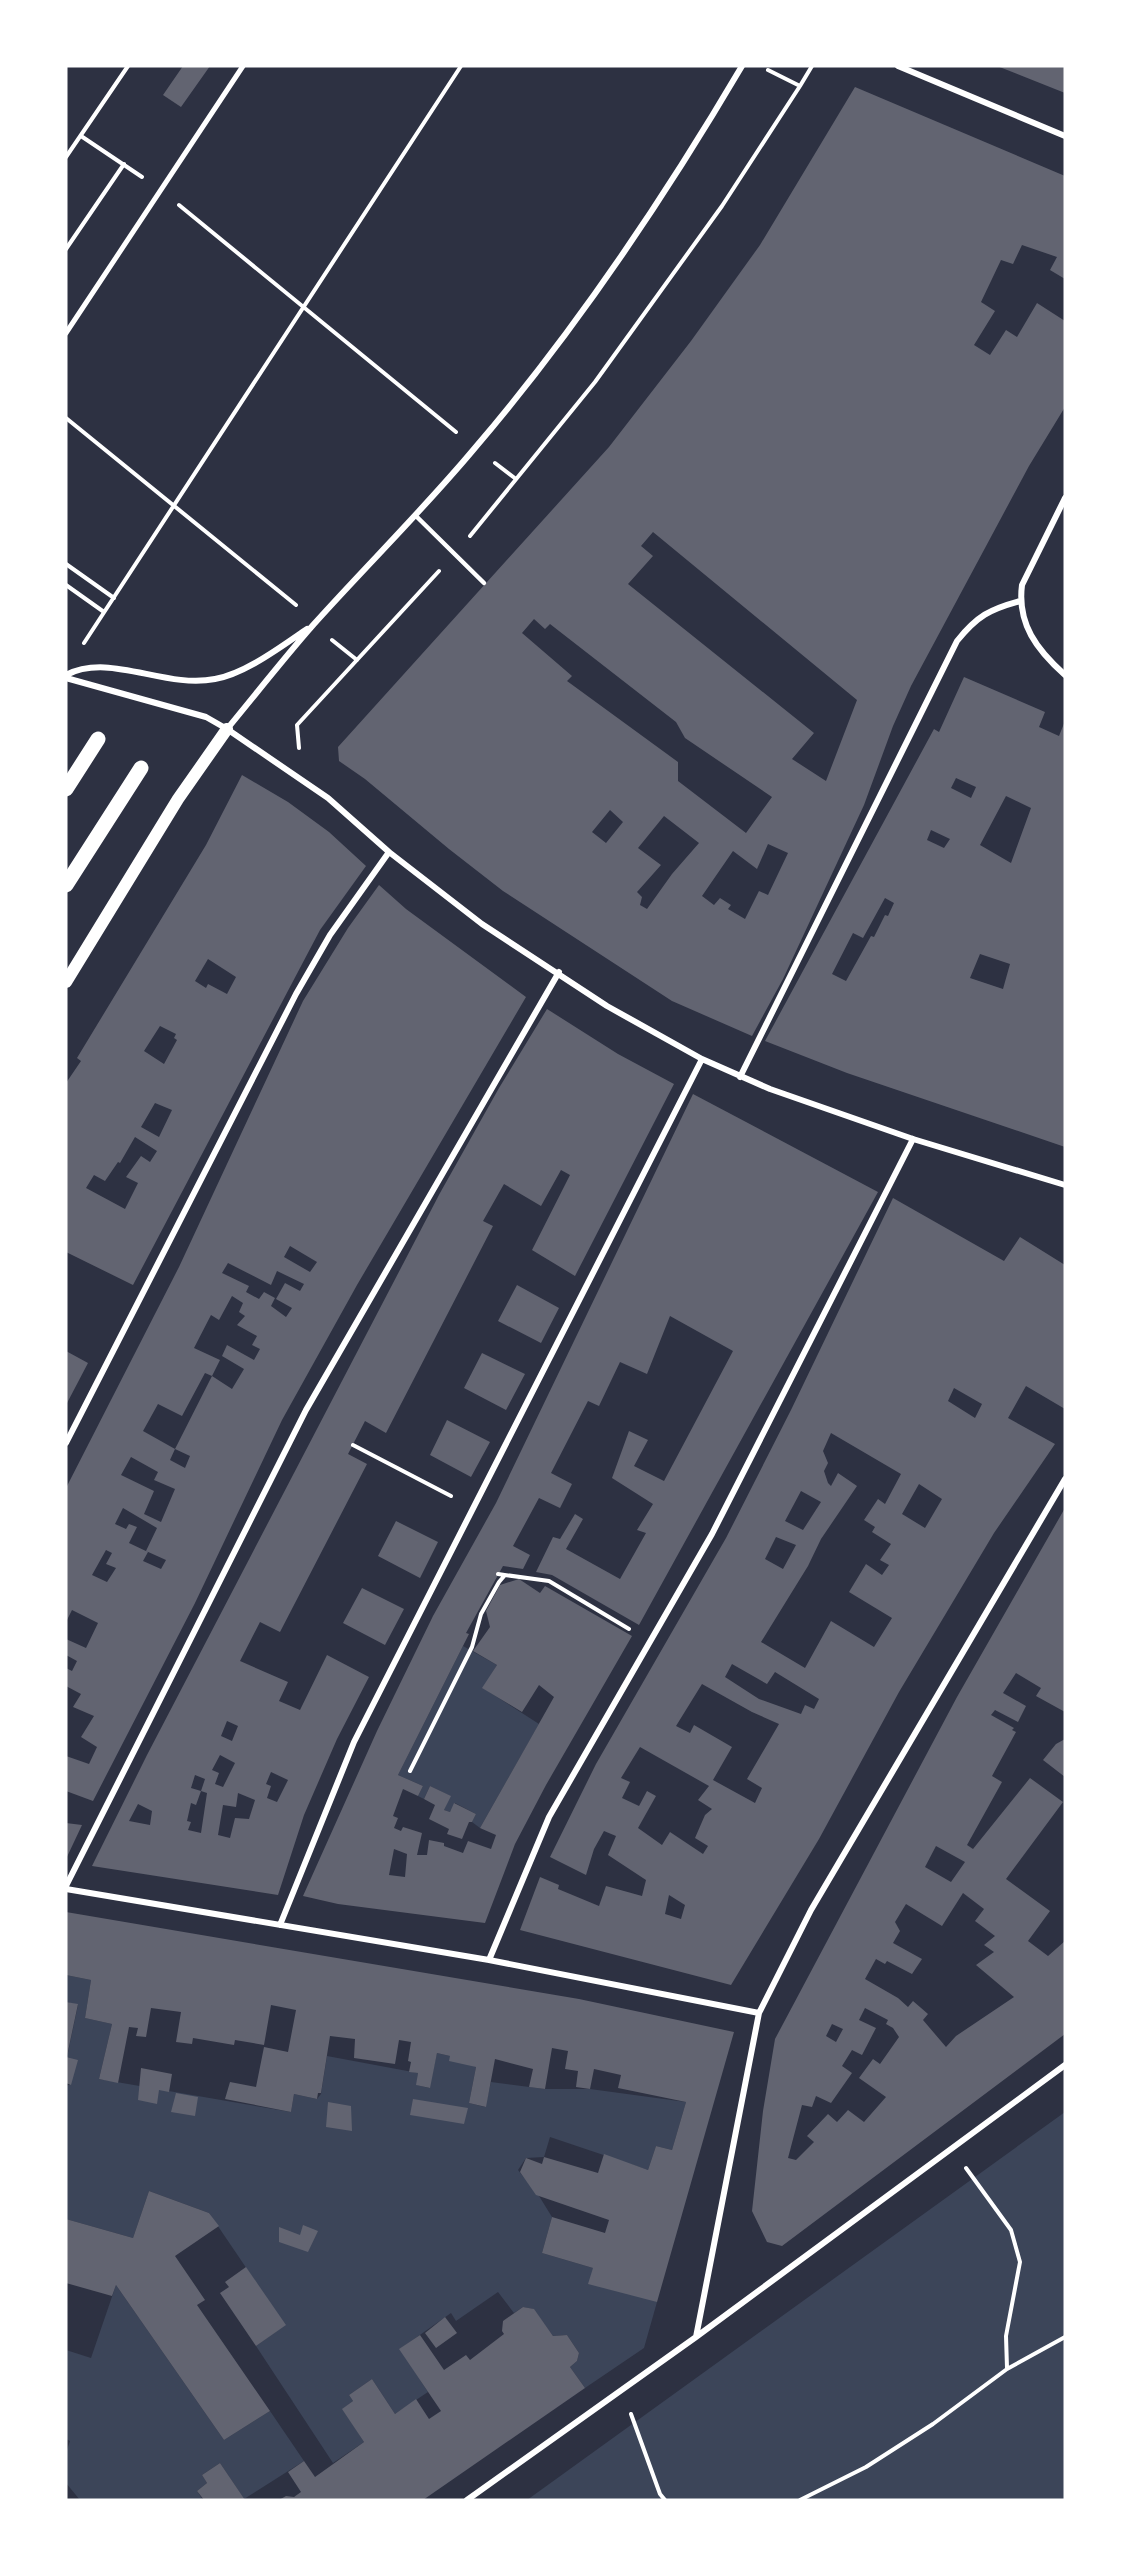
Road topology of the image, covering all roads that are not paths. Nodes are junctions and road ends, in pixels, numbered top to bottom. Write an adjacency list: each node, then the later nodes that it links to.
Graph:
1 (243, 66): 5 (street)
2 (742, 66): 7 (street)
3 (898, 66): 4 (street)
4 (1065, 136)
5 (66, 333)
6 (1065, 498): 9 (street)
7 (416, 516): 8 (lane); 10 (street)
8 (484, 583)
9 (1020, 601): 11 (street); 22 (street)
10 (315, 623): 12 (street); 13 (street)
11 (1065, 675)
12 (66, 676): 13 (street)
13 (228, 729): 17 (street); 20 (main road)
14 (99, 739): 16 (main road)
15 (141, 768): 18 (main road)
16 (66, 789)
17 (389, 852): 19 (street); 25 (street)
18 (66, 885)
19 (559, 972): 21 (street); 27 (street)
20 (66, 982)
21 (702, 1059): 22 (street); 28 (street)
22 (740, 1077): 23 (street)
23 (913, 1139): 24 (street); 29 (street)
24 (1065, 1185)
25 (66, 1443)
26 (1065, 1479): 30 (street)
27 (66, 1887): 28 (street)
28 (280, 1925): 29 (street)
29 (489, 1960): 30 (street)
30 (759, 2013): 32 (street)
31 (1065, 2065): 32 (street)
32 (696, 2337): 33 (street)
33 (467, 2500)

